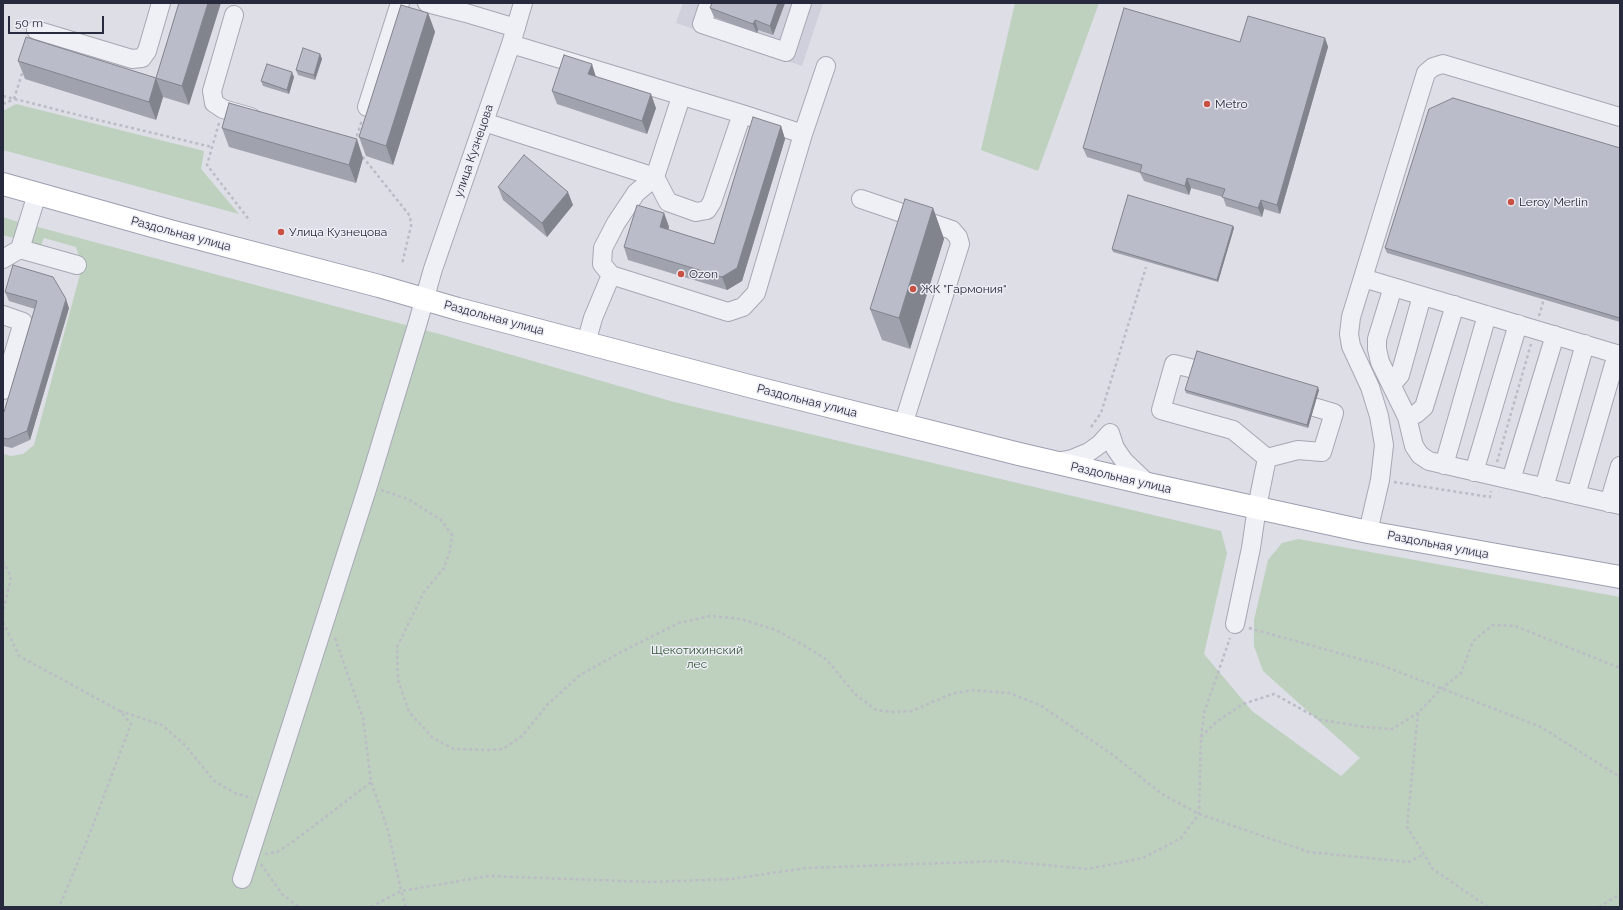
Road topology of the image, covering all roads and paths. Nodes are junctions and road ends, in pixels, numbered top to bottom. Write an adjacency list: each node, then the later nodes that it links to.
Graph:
1 (161, 3): 9 (street)
2 (400, 3): 17 (street)
3 (427, 3): 7 (street)
4 (523, 3): 10 (street, улица Кузнецова)
5 (709, 3): 6 (street)
6 (802, 3)
7 (468, 8): 10 (street)
8 (234, 15): 18 (street)
9 (36, 30)
10 (513, 36): 14 (street); 22 (street, улица Кузнецова)
11 (25, 64): 15 (path)
12 (826, 66): 23 (street)
13 (3, 96): 15 (path)
14 (681, 97): 19 (street); 27 (street)
15 (14, 99): 16 (path); 24 (path)
16 (3, 104)
17 (367, 107): 25 (path)
18 (224, 109): 21 (street); 24 (path)
19 (742, 114): 23 (street); 27 (street)
20 (1620, 117): 38 (street)
21 (270, 122)
22 (484, 122): 27 (street); 41 (street, улица Кузнецова)
23 (803, 134): 37 (street)
24 (212, 147): 31 (path)
25 (353, 147)
26 (358, 151): 34 (path)
27 (655, 177): 37 (street)
28 (3, 184): 29 (main road, Раздольная улица)
29 (37, 194): 32 (street); 41 (main road, Раздольная улица)
30 (861, 199): 55 (street)
31 (250, 221)
32 (20, 249): 33 (street); 35 (street)
33 (3, 259)
34 (402, 264)
35 (77, 265)
36 (1146, 267): 56 (path)
37 (611, 275): 47 (street)
38 (1363, 278): 39 (street); 69 (street)
39 (1393, 287): 40 (street); 51 (street)
40 (1422, 296): 42 (street); 51 (street)
41 (424, 298): 47 (main road, Раздольная улица); 64 (street, улица Кузнецова)
42 (1454, 305): 44 (street); 54 (street)
43 (3, 315): 52 (street)
44 (1487, 315): 45 (street); 59 (street)
45 (1518, 324): 46 (street); 61 (street)
46 (1555, 335): 48 (street); 62 (street)
47 (586, 343): 55 (main road, Раздольная улица)
48 (1585, 344): 49 (street); 65 (street)
49 (1618, 354): 66 (street)
50 (1194, 369): 57 (street)
51 (1392, 384): 54 (street)
52 (3, 390)
53 (1314, 407): 57 (street)
54 (1407, 417): 59 (street)
55 (903, 425): 58 (main road, Раздольная улица)
56 (1092, 427)
57 (1267, 458): 68 (street)
58 (1055, 463): 63 (main road, Раздольная улица); 63 (street)
59 (1444, 465): 61 (street)
60 (1620, 466): 67 (street)
61 (1474, 472): 62 (street)
62 (1511, 480): 65 (street)
63 (1148, 484): 68 (main road, Раздольная улица)
64 (368, 486): 73 (street, улица Кузнецова); 84 (path)
65 (1544, 488): 66 (street)
66 (1576, 495): 67 (street)
67 (1615, 504)
68 (1257, 507): 69 (main road, Раздольная улица); 75 (street)
69 (1368, 532): 71 (main road, Раздольная улица)
70 (3, 561): 72 (path)
71 (1620, 577)
72 (3, 613)
73 (327, 615): 82 (path); 83 (street, улица Кузнецова)
74 (3, 622): 78 (path)
75 (1235, 624): 77 (path); 80 (path)
76 (1620, 668): 77 (path)
77 (1441, 689): 79 (path); 81 (path)
78 (120, 711): 83 (path); 90 (path)
79 (1418, 713): 80 (path); 86 (path)
80 (1201, 737): 84 (path)
81 (1620, 779)
82 (371, 782): 85 (path); 88 (path)
83 (267, 803): 85 (street, улица Кузнецова)
84 (1199, 814): 86 (path); 88 (path)
85 (252, 850): 87 (street, улица Кузнецова); 91 (path)
86 (1424, 854): 94 (path)
87 (242, 879)
88 (400, 891): 92 (path); 93 (path)
89 (1620, 894): 95 (path)
90 (59, 907)
91 (298, 907)
92 (371, 907)
93 (406, 907)
94 (1488, 907)
95 (1599, 907)

